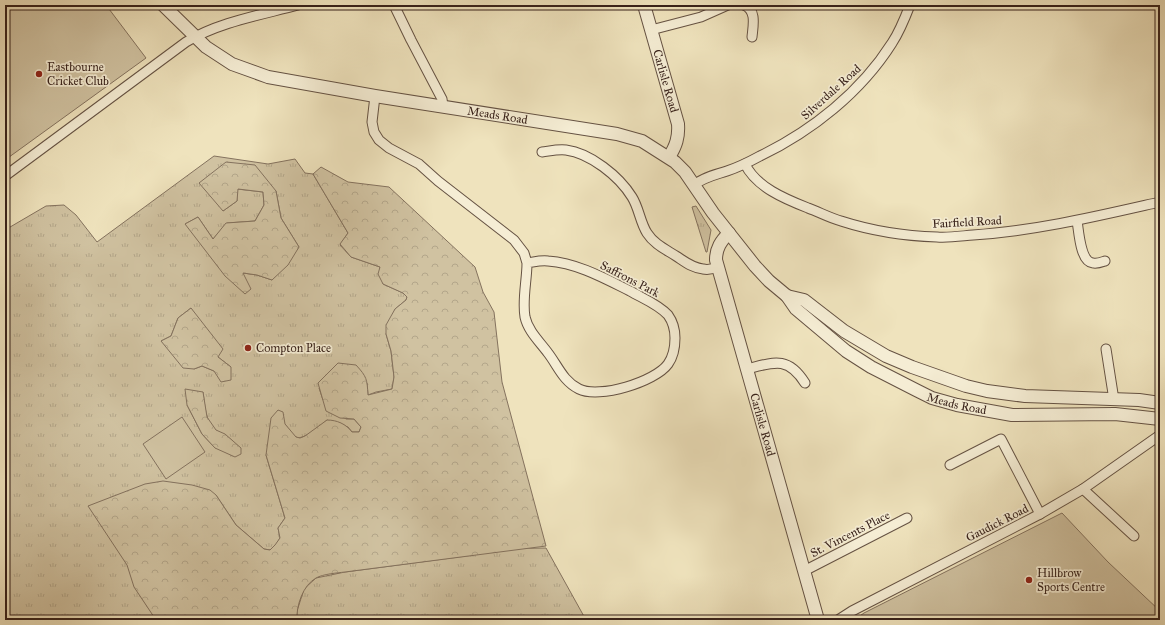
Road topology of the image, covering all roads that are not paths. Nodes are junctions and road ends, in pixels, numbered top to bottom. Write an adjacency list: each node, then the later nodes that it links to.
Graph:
1 (163, 5): 9 (street, Meads Road)
2 (298, 5): 9 (street)
3 (394, 5): 12 (street)
4 (644, 5): 8 (street, Carlisle Road)
5 (728, 5): 8 (street)
6 (744, 5): 10 (street)
7 (910, 5): 15 (street, Silverdale Road)
8 (651, 30): 14 (street, Carlisle Road)
9 (195, 36): 11 (street, Meads Road); 16 (street)
10 (752, 37)
11 (375, 96): 12 (street, Meads Road); 22 (street)
12 (443, 106): 14 (street, Meads Road)
13 (542, 152): 23 (street)
14 (669, 157): 17 (street, Meads Road)
15 (745, 164): 17 (street, Silverdale Road); 19 (street, Fairfield Road)
16 (5, 176)
17 (694, 185): 20 (street, Meads Road)
18 (1160, 202): 19 (street, Fairfield Road)
19 (1077, 221): 21 (street)
20 (729, 233): 23 (street, Carlisle Road); 24 (street, Meads Road)
21 (1105, 261)
22 (527, 263): 22 (street, Saffrons Park)
23 (718, 267): 26 (street, Carlisle Road)
24 (787, 296): 28 (street, Meads Road); 30 (street, Meads Road)
25 (1106, 349): 28 (street)
26 (747, 369): 27 (street); 37 (street, Carlisle Road)
27 (805, 383)
28 (1114, 400): 29 (street, Meads Road)
29 (1160, 403)
30 (1160, 419)
31 (1160, 435): 33 (street, Gaudick Road)
32 (950, 465): 34 (street)
33 (1083, 489): 34 (street, Gaudick Road); 36 (street)
34 (1040, 514): 39 (street, Gaudick Road)
35 (907, 518): 37 (street, St. Vincents Place)
36 (1134, 536)
37 (804, 571): 38 (street, Carlisle Road)
38 (818, 620)
39 (838, 620)

